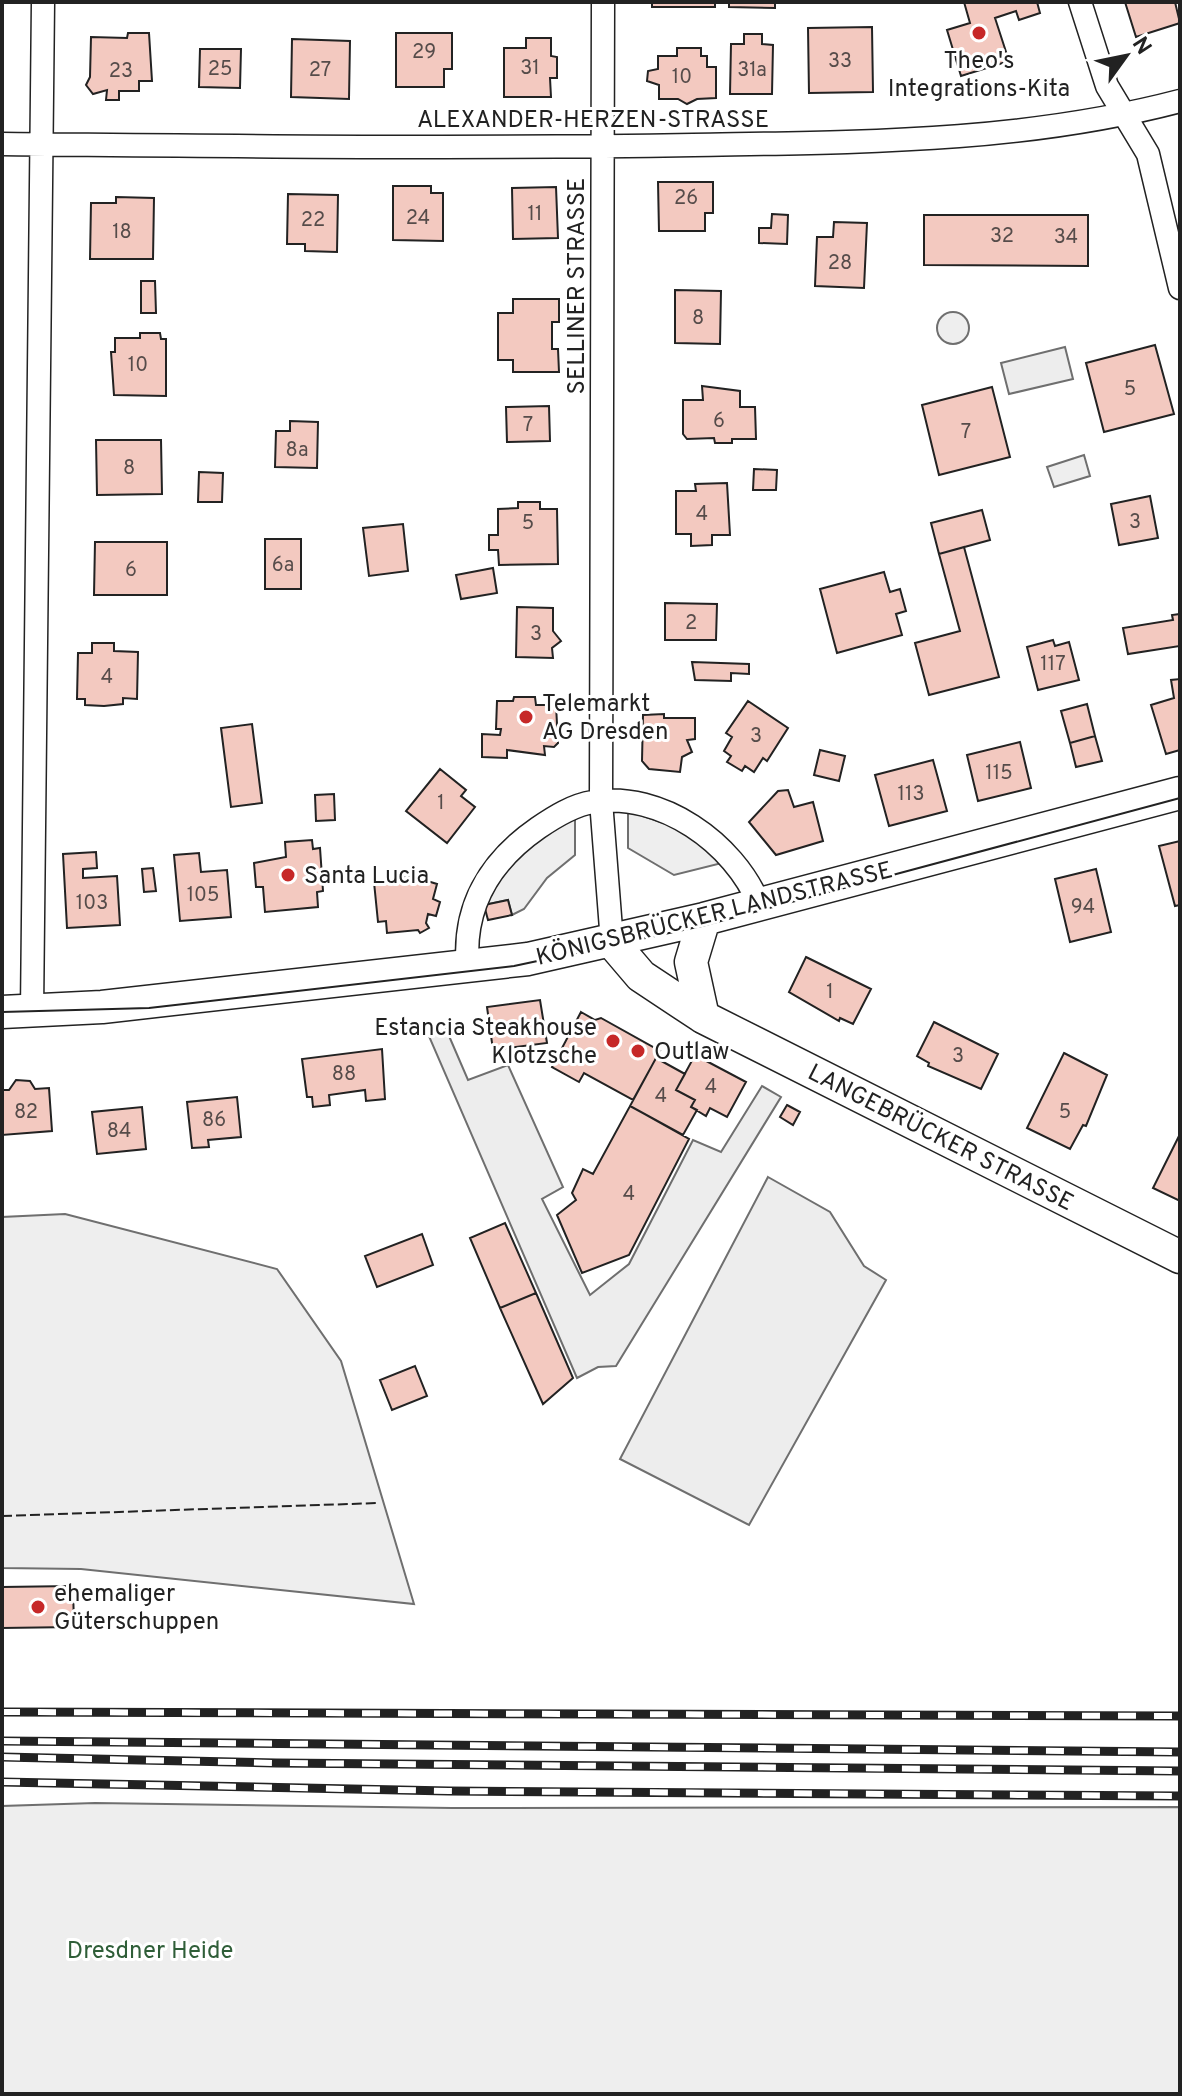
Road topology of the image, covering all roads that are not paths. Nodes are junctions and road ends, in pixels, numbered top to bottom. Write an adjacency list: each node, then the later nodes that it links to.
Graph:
1 (43, 2): 7 (street)
2 (603, 2): 8 (street, SELLINER STRASSE)
3 (1080, 2): 5 (street)
4 (1180, 101): 5 (street, ALEXANDER-HERZEN-STRASSE)
5 (1123, 115): 8 (street, ALEXANDER-HERZEN-STRASSE); 9 (street)
6 (2, 144): 7 (street, ALEXANDER-HERZEN-STRASSE)
7 (40, 144): 8 (street, ALEXANDER-HERZEN-STRASSE); 16 (street)
8 (602, 147): 11 (street, SELLINER STRASSE)
9 (1180, 288)
10 (1180, 793): 12 (main road, KÖNIGSBRÜCKER LANDSTRASSE)
11 (601, 810): 12 (street); 14 (street); 15 (street)
12 (759, 904): 13 (main road, KÖNIGSBRÜCKER LANDSTRASSE)
13 (704, 919): 14 (main road, KÖNIGSBRÜCKER LANDSTRASSE); 17 (main road)
14 (612, 942): 15 (main road, KÖNIGSBRÜCKER LANDSTRASSE); 17 (main road, LANGEBRÜCKER STRASSE)
15 (468, 968): 16 (main road, KÖNIGSBRÜCKER LANDSTRASSE)
16 (17, 1012)
17 (703, 1017): 18 (main road, LANGEBRÜCKER STRASSE)
18 (1180, 1257)

